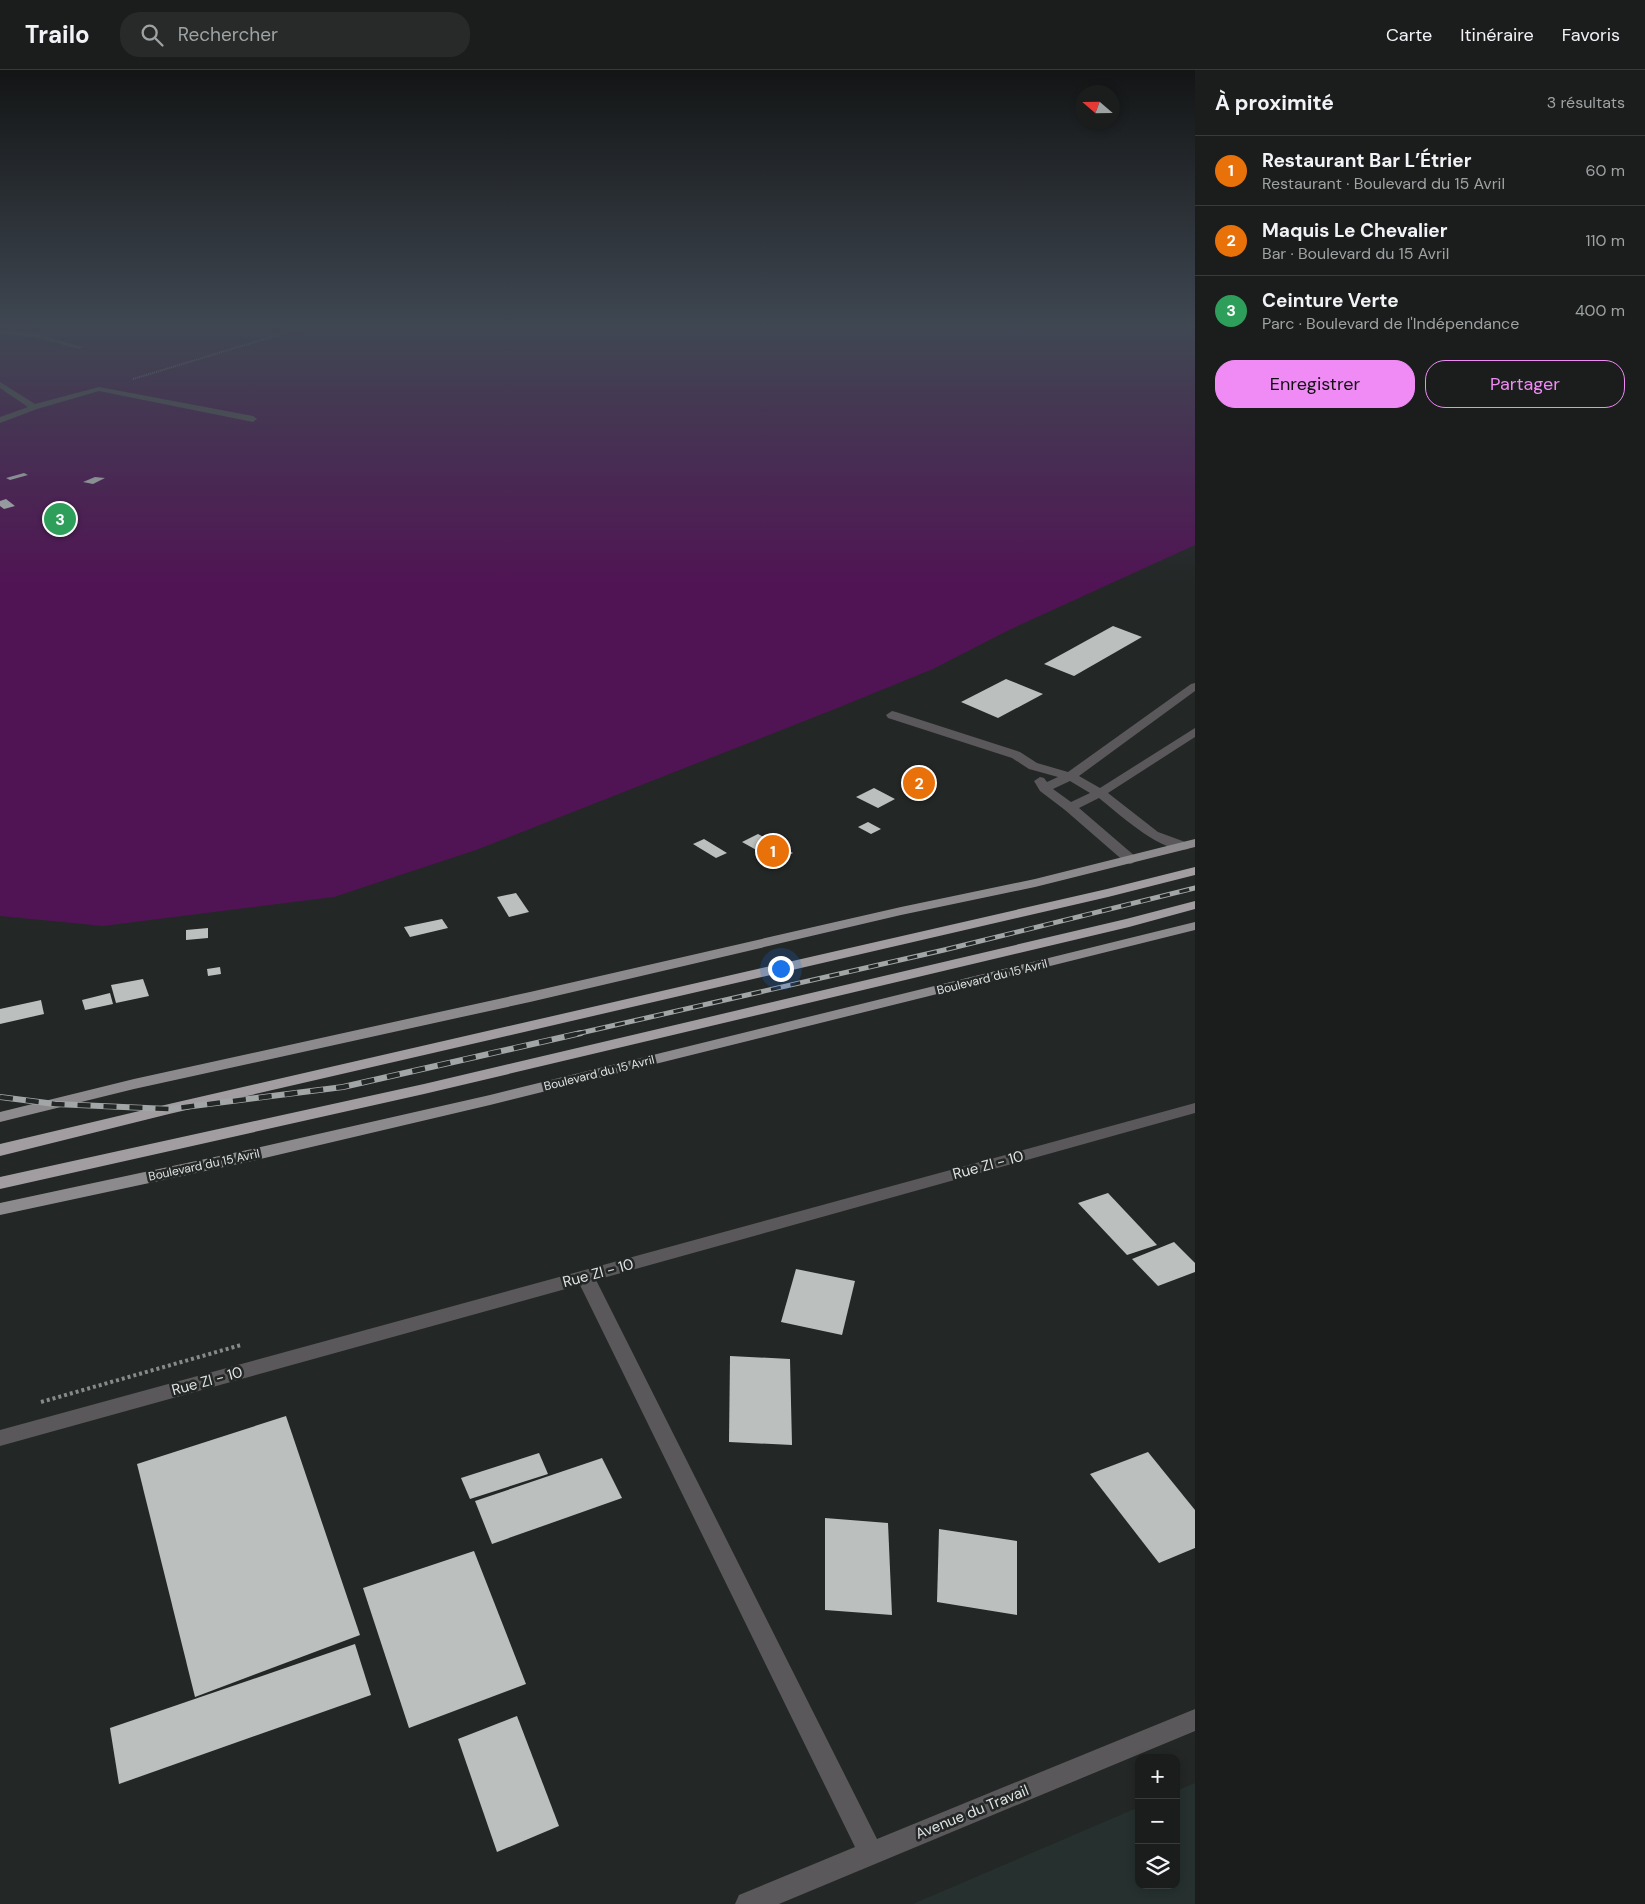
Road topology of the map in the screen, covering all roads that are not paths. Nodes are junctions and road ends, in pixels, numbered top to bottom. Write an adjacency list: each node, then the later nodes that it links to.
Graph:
1 (19, 413): 4 (street)
2 (218, 413): 3 (street)
3 (252, 419)
4 (0, 420)
5 (1195, 686): 9 (street)
6 (892, 715): 8 (street)
7 (1195, 732): 11 (street)
8 (1032, 766): 9 (street); 10 (street)
9 (1070, 776): 10 (street); 11 (street)
10 (1044, 788): 12 (street)
11 (1100, 793): 12 (street); 13 (street)
12 (1070, 807): 14 (street)
13 (1189, 845): 14 (main road)
14 (1130, 860): 19 (main road)
15 (1195, 871): 20 (highway)
16 (1195, 905): 21 (highway, Boulevard du 15 Avril)
17 (1195, 926): 22 (main road, Boulevard du 15 Avril)
18 (1195, 1108): 23 (street, Rue ZI - 10)
19 (0, 1116)
20 (0, 1150)
21 (0, 1183)
22 (0, 1209)
23 (585, 1277): 24 (street, Rue ZI - 10); 26 (street)
24 (0, 1438)
25 (1195, 1720): 26 (street, Avenue du Travail)
26 (871, 1853): 27 (street, Avenue du Travail)
27 (748, 1904)

